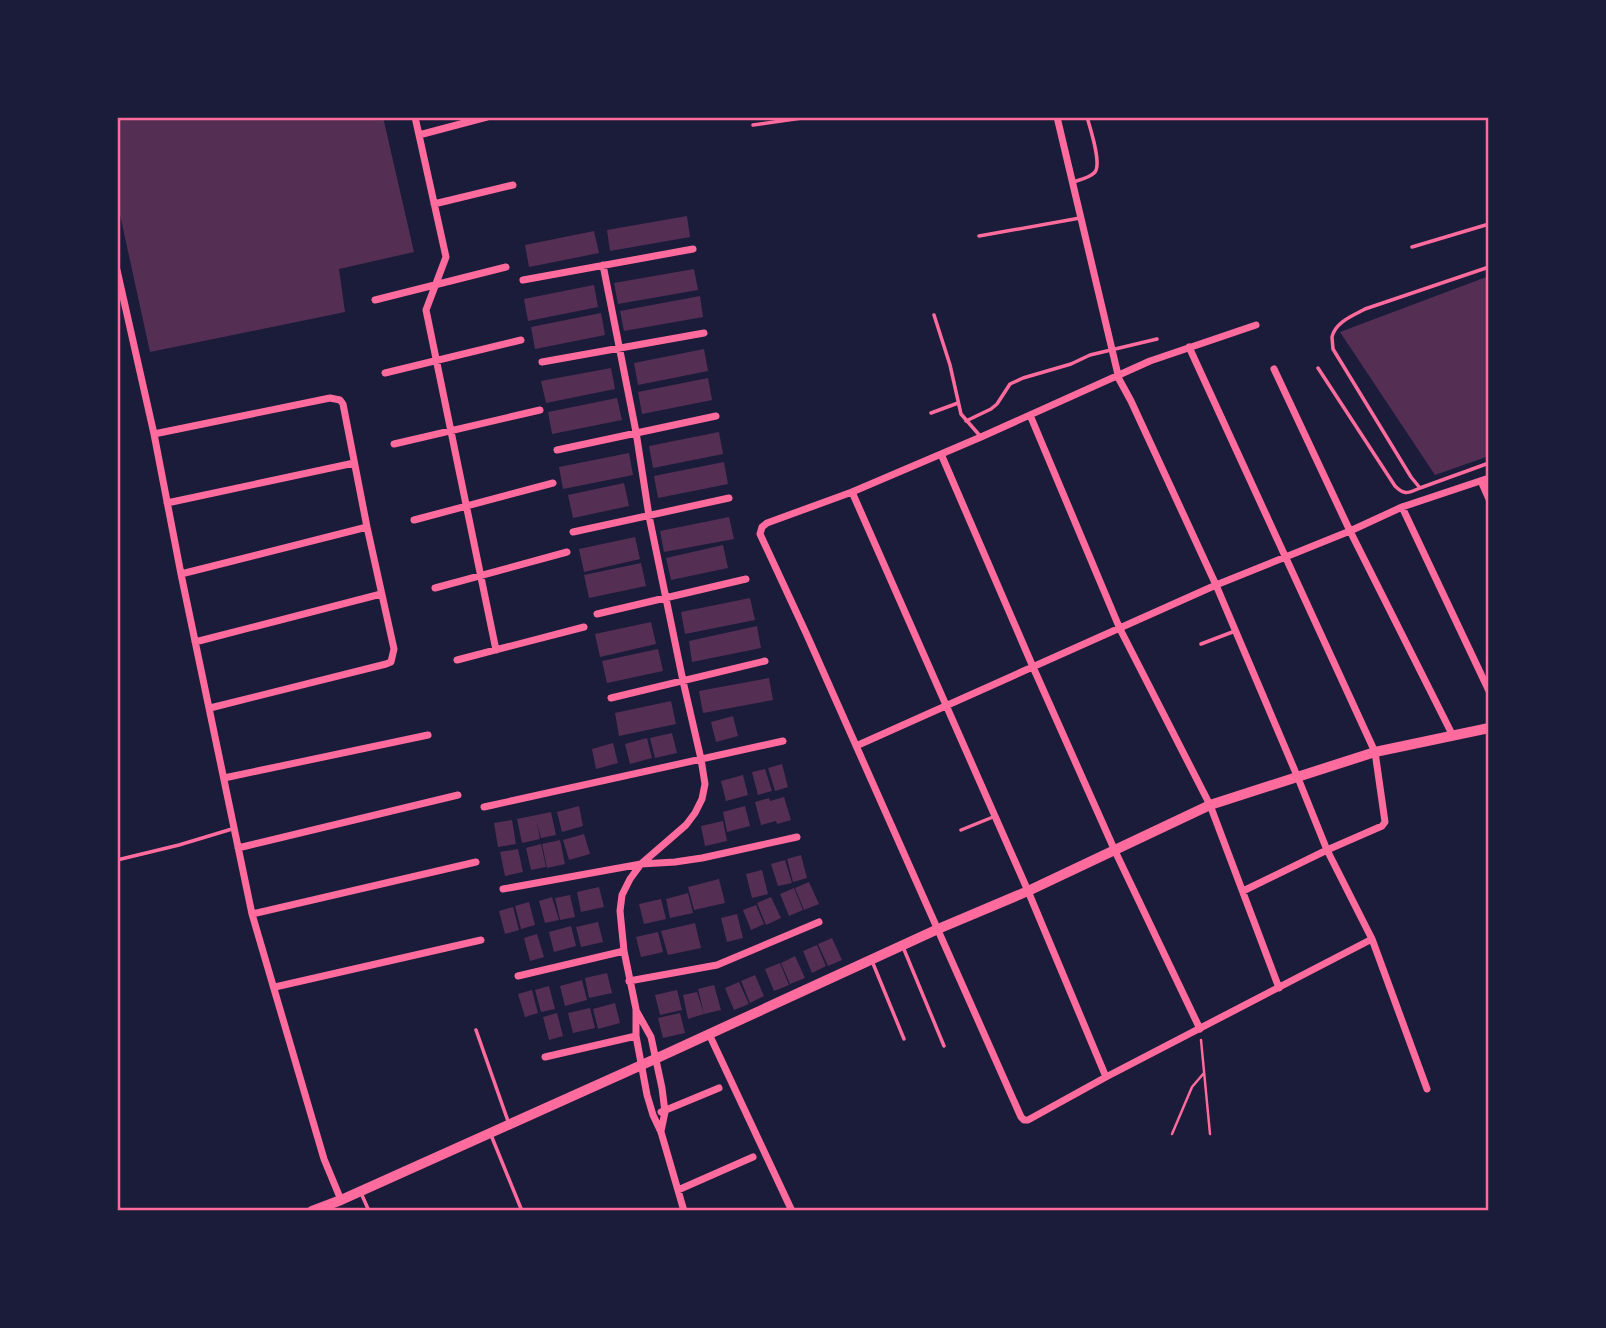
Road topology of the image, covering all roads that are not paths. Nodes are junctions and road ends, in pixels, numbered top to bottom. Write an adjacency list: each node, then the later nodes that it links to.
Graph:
1 (415, 117): 7 (street)
2 (487, 117): 7 (street)
3 (809, 117): 6 (lane)
4 (1057, 117): 8 (street)
5 (1087, 117): 8 (lane)
6 (753, 125)
7 (419, 135): 10 (street)
8 (1072, 182): 11 (street)
9 (513, 185): 10 (street)
10 (434, 204): 21 (street)
11 (1080, 218): 13 (lane); 29 (street)
12 (1489, 223): 14 (lane)
13 (978, 236)
14 (1412, 247)
15 (693, 249): 16 (street)
16 (603, 265): 20 (street); 28 (street)
17 (506, 267): 21 (street)
18 (1489, 267): 54 (lane)
19 (117, 270): 45 (street)
20 (523, 280)
21 (436, 284): 22 (street); 31 (street)
22 (375, 300)
23 (934, 315): 37 (lane)
24 (1256, 325): 30 (street)
25 (704, 333): 28 (street)
26 (1157, 339): 29 (lane)
27 (521, 341): 31 (street)
28 (619, 347): 32 (street); 44 (street)
29 (1111, 349): 36 (street); 42 (lane)
30 (1190, 349): 36 (street); 67 (street)
31 (436, 361): 35 (street); 43 (street)
32 (541, 362)
33 (1318, 368): 54 (lane)
34 (1274, 369): 64 (street)
35 (385, 373)
36 (1119, 377): 41 (street); 71 (street)
37 (958, 403): 39 (lane); 42 (lane)
38 (540, 410): 43 (street)
39 (931, 413)
40 (716, 415): 44 (street)
41 (1030, 415): 46 (street); 77 (street)
42 (966, 421): 46 (lane)
43 (451, 431): 47 (street); 59 (street)
44 (636, 432): 48 (street); 61 (street)
45 (153, 434): 50 (street); 58 (street)
46 (981, 437): 49 (street)
47 (394, 444)
48 (557, 450)
49 (941, 454): 55 (street); 84 (street)
50 (354, 463): 58 (street); 63 (street)
51 (1489, 463): 54 (lane)
52 (1485, 479): 57 (street); 60 (street)
53 (553, 483): 59 (street)
54 (1420, 488)
55 (852, 492): 88 (street); 94 (street)
56 (729, 498): 61 (street)
57 (1489, 499)
58 (167, 503): 68 (street)
59 (466, 506): 62 (street); 69 (street)
60 (1402, 507): 64 (street); 86 (street)
61 (649, 516): 65 (street); 74 (street)
62 (414, 520)
63 (367, 527): 68 (street); 73 (street)
64 (1350, 531): 67 (street); 92 (street)
65 (573, 532)
66 (567, 552): 69 (street)
67 (1287, 557): 71 (street); 95 (street)
68 (181, 574): 79 (street)
69 (481, 576): 72 (street); 81 (street)
70 (746, 579): 74 (street)
71 (1216, 585): 77 (street); 78 (street)
72 (435, 588)
73 (382, 594): 79 (street); 89 (street)
74 (666, 598): 75 (street); 85 (street)
75 (597, 614)
76 (584, 627): 81 (street)
77 (1120, 629): 84 (street); 100 (street)
78 (1235, 631): 80 (lane); 98 (street)
79 (195, 642): 89 (street)
80 (1201, 644)
81 (496, 650): 82 (street)
82 (457, 660)
83 (765, 661): 85 (street)
84 (1033, 667): 88 (street); 108 (street)
85 (683, 681): 87 (street); 96 (street)
86 (1489, 691)
87 (611, 698)
88 (945, 706): 94 (street); 102 (street)
89 (210, 709): 97 (street)
90 (1489, 728): 92 (street)
91 (428, 735): 97 (street)
92 (1453, 736): 95 (street)
93 (783, 741): 96 (street)
94 (856, 746): 117 (street)
95 (1375, 752): 98 (street); 107 (street)
96 (701, 758): 101 (street); 111 (street)
97 (224, 778): 103 (street)
98 (1298, 778): 100 (street); 107 (street)
99 (457, 795): 106 (street)
100 (1210, 805): 108 (street); 114 (street)
101 (484, 807)
102 (995, 816): 104 (lane); 113 (street)
103 (234, 829): 106 (street); 109 (lane)
104 (961, 830)
105 (797, 837): 111 (street)
106 (238, 848): 115 (street)
107 (1327, 850): 114 (street); 118 (street)
108 (1115, 851): 113 (street); 128 (street)
109 (117, 860)
110 (475, 862): 115 (street)
111 (641, 864): 112 (street); 121 (street)
112 (503, 889)
113 (1028, 891): 117 (street); 137 (street)
114 (1243, 891): 126 (street)
115 (252, 914): 125 (street)
116 (819, 922): 124 (street)
117 (938, 929): 120 (street); 137 (street)
118 (1372, 939): 126 (street); 139 (street)
119 (481, 940): 125 (street)
120 (903, 945): 122 (street); 133 (lane)
121 (624, 951): 123 (street); 124 (street)
122 (872, 959): 130 (street); 132 (lane)
123 (519, 976)
124 (629, 981): 127 (street)
125 (275, 987): 148 (street)
126 (1279, 988): 128 (street)
127 (636, 1009): 131 (street); 135 (street)
128 (1200, 1029): 137 (street)
129 (476, 1030): 142 (lane)
130 (709, 1034): 135 (street); 153 (street)
131 (636, 1036): 134 (street); 136 (street)
132 (904, 1039)
133 (944, 1045)
134 (545, 1057)
135 (655, 1059): 136 (street); 140 (street)
136 (641, 1065): 141 (street); 142 (street)
137 (1105, 1077)
138 (719, 1088): 140 (street)
139 (1427, 1089)
140 (664, 1112): 141 (street); 143 (street)
141 (653, 1115): 143 (street)
142 (509, 1125): 144 (street)
143 (661, 1132): 146 (street)
144 (491, 1133): 147 (street); 151 (lane)
145 (753, 1157): 146 (street)
146 (678, 1190): 152 (street)
147 (361, 1191): 148 (street); 150 (lane)
148 (341, 1200): 149 (street)
149 (312, 1211)
150 (369, 1211)
151 (522, 1211)
152 (684, 1211)
153 (792, 1211)

